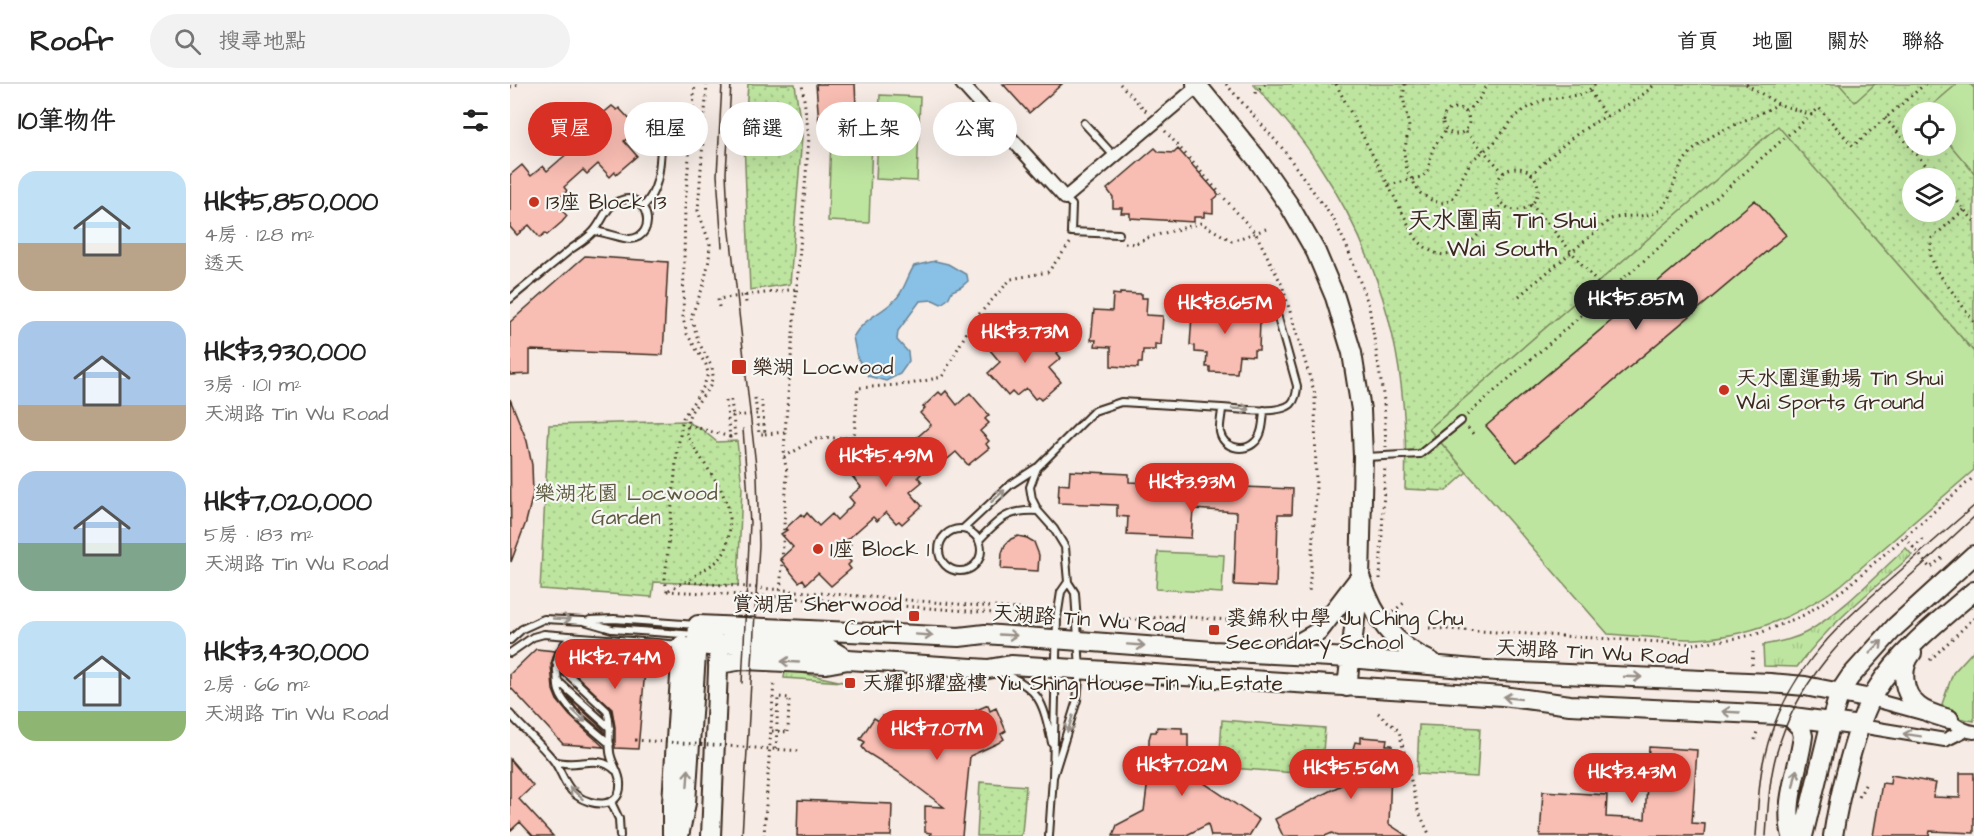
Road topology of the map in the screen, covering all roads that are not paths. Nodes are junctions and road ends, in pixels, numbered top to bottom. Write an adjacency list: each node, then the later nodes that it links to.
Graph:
1 (962, 84): 6 (street)
2 (1197, 85): 5 (street); 15 (main road)
3 (1084, 123): 5 (lane)
4 (660, 156): 7 (lane)
5 (1114, 156): 6 (street)
6 (1065, 198): 9 (lane)
7 (644, 207): 8 (lane); 8 (lane)
8 (594, 231): 10 (lane)
9 (1119, 234)
10 (510, 299)
11 (1273, 300): 13 (lane)
12 (1222, 408): 13 (lane, one-way to 13); 13 (lane); 16 (lane)
13 (1264, 410)
14 (1461, 421): 15 (lane)
15 (1363, 457): 21 (main road)
16 (1037, 468): 17 (lane); 18 (lane, one-way to 16)
17 (1038, 511): 19 (lane); 22 (lane)
18 (963, 529): 19 (lane); 19 (lane)
19 (979, 540)
20 (1974, 555): 44 (main road, one-way to 20)
21 (1360, 578): 33 (main road); 34 (main road); 38 (main road)
22 (1068, 582): 28 (lane); 30 (lane)
23 (1974, 591): 25 (main road)
24 (584, 621): 27 (lane); 27 (lane); 29 (lane, one-way to 24)
25 (1928, 633): 45 (main road); 51 (main road)
26 (573, 636): 27 (lane); 32 (lane); 36 (lane)
27 (694, 638): 28 (main road, 天湖路 Tin Wu Road, one-way to 28); 31 (main road); 60 (main road); 61 (main road, one-way to 27)
28 (1057, 638): 30 (main road, 天湖路 Tin Wu Road); 39 (lane)
29 (510, 640)
30 (1078, 640): 33 (main road, 天湖路 Tin Wu Road, one-way to 33); 41 (lane)
31 (719, 645): 35 (main road); 37 (main road)
32 (510, 653)
33 (1278, 654): 34 (main road, 天湖路 Tin Wu Road)
34 (1350, 658): 38 (main road, 天湖路 Tin Wu Road); 43 (main road)
35 (848, 660): 37 (main road, one-way to 37); 40 (main road)
36 (556, 663): 42 (lane); 50 (lane)
37 (718, 664): 58 (main road)
38 (1440, 666): 44 (main road, 天湖路 Tin Wu Road, one-way to 44)
39 (1057, 668): 40 (main road); 41 (main road); 53 (lane)
40 (988, 669): 53 (lane)
41 (1080, 669): 43 (main road); 56 (lane, one-way to 56)
42 (558, 680): 50 (lane); 52 (lane, one-way to 52)
43 (1347, 687): 47 (main road, one-way to 43)
44 (1840, 692): 45 (main road, 天湖路 Tin Wu Road); 48 (main road)
45 (1871, 699): 49 (main road); 51 (street)
46 (510, 714): 54 (lane)
47 (1789, 716): 48 (main road); 63 (main road, one-way to 47)
48 (1831, 721): 49 (main road); 64 (main road)
49 (1860, 726): 51 (street, one-way to 49); 65 (main road)
50 (610, 728): 52 (lane)
51 (1962, 728)
52 (610, 744): 55 (lane)
53 (1054, 753): 56 (lane)
54 (554, 760): 55 (lane); 57 (lane, one-way to 54)
55 (617, 772): 57 (lane)
56 (1053, 777): 62 (lane)
57 (611, 802): 59 (lane)
58 (712, 835)
59 (620, 836)
60 (673, 836)
61 (679, 836)
62 (1049, 836)
63 (1792, 836)
64 (1803, 836)
65 (1833, 836)

